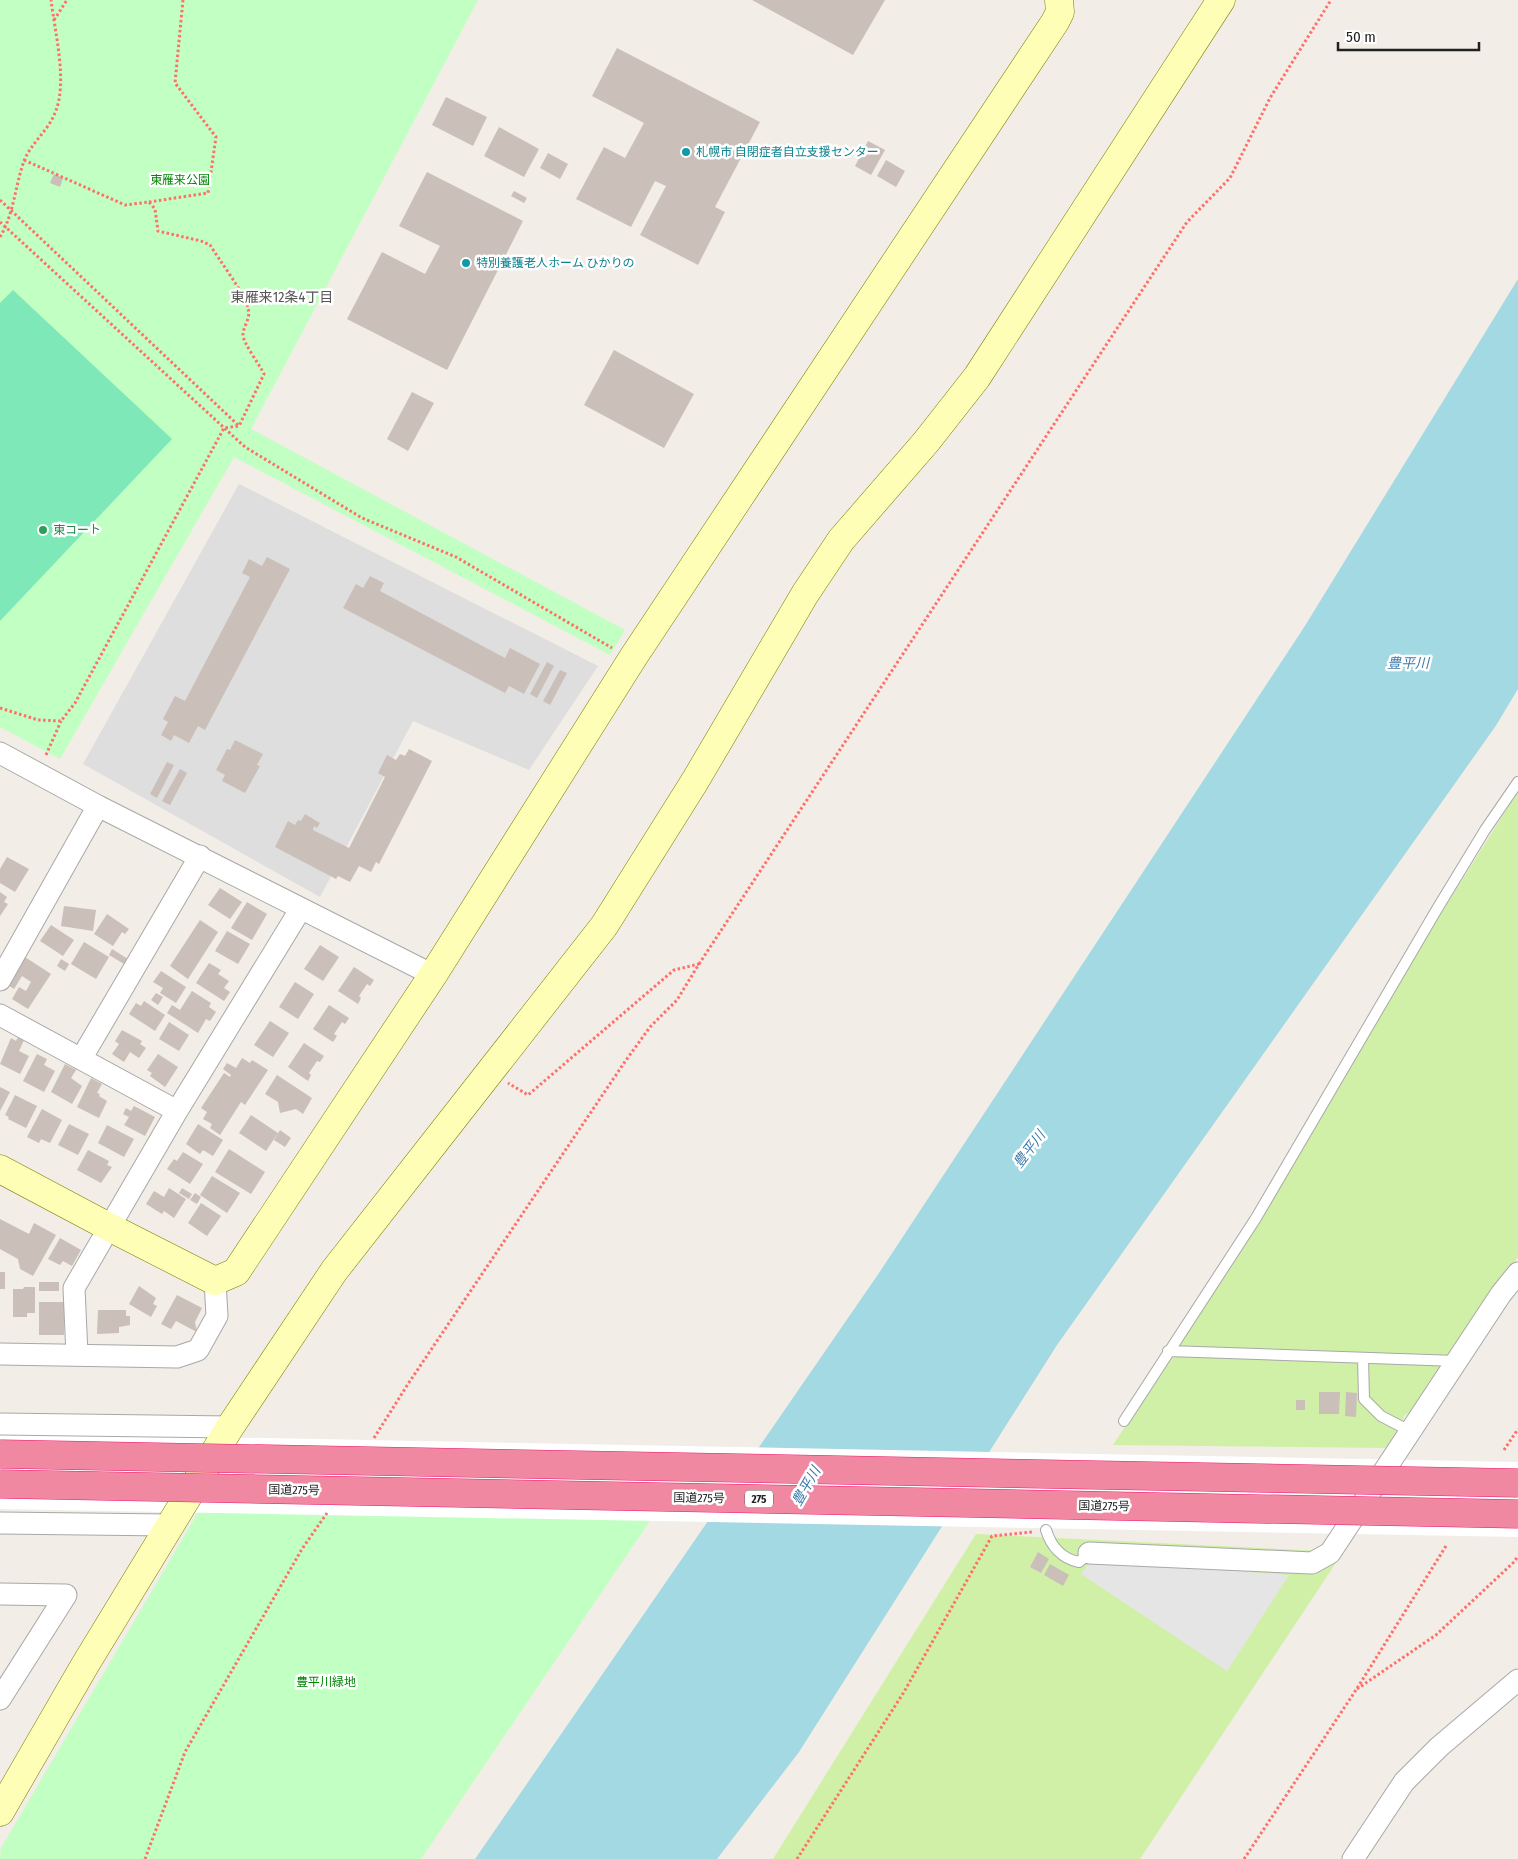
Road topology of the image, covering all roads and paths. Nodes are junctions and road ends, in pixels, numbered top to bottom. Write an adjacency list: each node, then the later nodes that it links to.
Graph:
1 (51, 0): 7 (path)
2 (67, 0): 7 (path)
3 (183, 0): 10 (path)
4 (1059, 0): 27 (street)
5 (1221, 0): 31 (street)
6 (1331, 0): 26 (path)
7 (53, 21): 8 (path)
8 (24, 160): 10 (path); 11 (path)
9 (0, 200): 11 (path)
10 (149, 202): 15 (path)
11 (11, 211): 13 (path); 15 (path)
12 (0, 222): 13 (path)
13 (6, 227): 14 (path); 16 (path)
14 (0, 237)
15 (239, 426): 16 (path)
16 (224, 428): 17 (path); 19 (path)
17 (618, 651)
18 (0, 708): 19 (path)
19 (61, 721): 21 (path)
20 (0, 753): 23 (street)
21 (46, 755)
22 (1518, 782): 37 (lane)
23 (98, 806): 24 (street); 28 (street)
24 (200, 856): 25 (street); 30 (street)
25 (300, 910): 27 (street); 32 (street)
26 (699, 964): 31 (path); 47 (path)
27 (433, 975): 36 (street)
28 (0, 980)
29 (0, 1015): 30 (street)
30 (81, 1059): 32 (street)
31 (490, 1071): 44 (street)
32 (176, 1111): 34 (street)
33 (0, 1169): 34 (street)
34 (109, 1228): 36 (street); 39 (street)
35 (1518, 1273): 41 (street)
36 (215, 1281): 39 (street)
37 (1168, 1351): 40 (lane); 42 (lane)
38 (0, 1354): 39 (street)
39 (77, 1355)
40 (1363, 1358): 41 (lane); 46 (lane)
41 (1457, 1361): 46 (street)
42 (1124, 1421)
43 (0, 1424): 44 (street)
44 (230, 1427): 55 (street)
45 (1518, 1429): 48 (path)
46 (1410, 1431): 58 (street)
47 (373, 1440)
48 (1504, 1450)
49 (0, 1454): 50 (highway, bridge)
50 (1518, 1483)
51 (0, 1484): 53 (highway, 国道275号 / 275, bridge)
52 (328, 1512): 65 (path)
53 (1518, 1514)
54 (0, 1522): 55 (street)
55 (169, 1525): 64 (street)
56 (1046, 1530): 58 (lane); 66 (path)
57 (1446, 1546): 62 (path)
58 (1089, 1553)
59 (1518, 1556): 62 (path)
60 (0, 1594): 63 (street)
61 (1518, 1680): 68 (street)
62 (1356, 1690): 67 (path)
63 (0, 1700)
64 (0, 1812)
65 (145, 1859)
66 (797, 1859)
67 (1244, 1859)
68 (1353, 1859)

